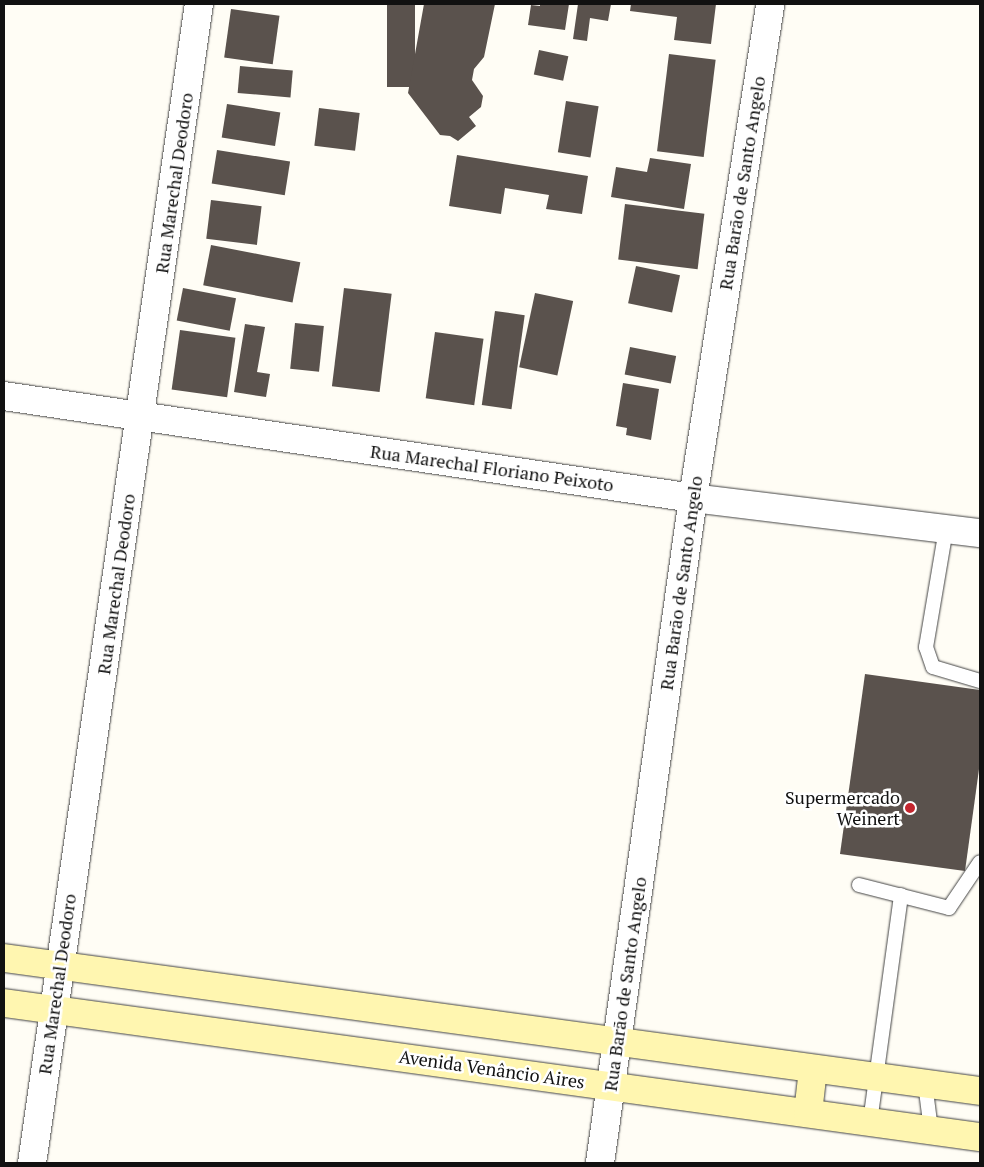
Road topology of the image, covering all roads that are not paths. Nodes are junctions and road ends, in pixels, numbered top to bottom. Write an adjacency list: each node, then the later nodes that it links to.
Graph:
1 (199, 4): 4 (street, Rua Marechal Deodoro)
2 (770, 4): 5 (street, Rua Barão de Santo Angelo)
3 (4, 396): 4 (street, Rua Marechal Floriano Peixoto)
4 (140, 417): 5 (street, Rua Marechal Floriano Peixoto); 13 (street, Rua Marechal Deodoro)
5 (693, 498): 6 (street, Rua Marechal Floriano Peixoto); 18 (street, Rua Barão de Santo Angelo)
6 (946, 529): 7 (street, Rua Marechal Floriano Peixoto); 8 (lane)
7 (980, 533)
8 (980, 681)
9 (980, 862): 11 (lane)
10 (859, 886): 11 (lane)
11 (901, 896): 20 (lane)
12 (4, 958): 13 (main road)
13 (59, 965): 14 (main road); 16 (street, Rua Marechal Deodoro)
14 (317, 1002): 17 (main road); 18 (main road)
15 (4, 1003): 16 (main road, Avenida Venâncio Aires)
16 (54, 1010): 17 (main road, Avenida Venâncio Aires); 28 (street, Rua Marechal Deodoro)
17 (312, 1043): 22 (main road, Avenida Venâncio Aires)
18 (617, 1043): 19 (main road); 22 (street, Rua Barão de Santo Angelo)
19 (813, 1069): 20 (main road); 24 (main road)
20 (876, 1077): 21 (main road); 25 (lane)
21 (925, 1083): 23 (main road); 26 (lane)
22 (611, 1086): 24 (main road, Avenida Venâncio Aires); 29 (street, Rua Barão de Santo Angelo)
23 (980, 1091)
24 (808, 1113): 25 (main road, Avenida Venâncio Aires)
25 (870, 1122): 26 (main road, Avenida Venâncio Aires)
26 (930, 1130): 27 (main road, Avenida Venâncio Aires)
27 (980, 1137)
28 (32, 1163)
29 (600, 1163)

